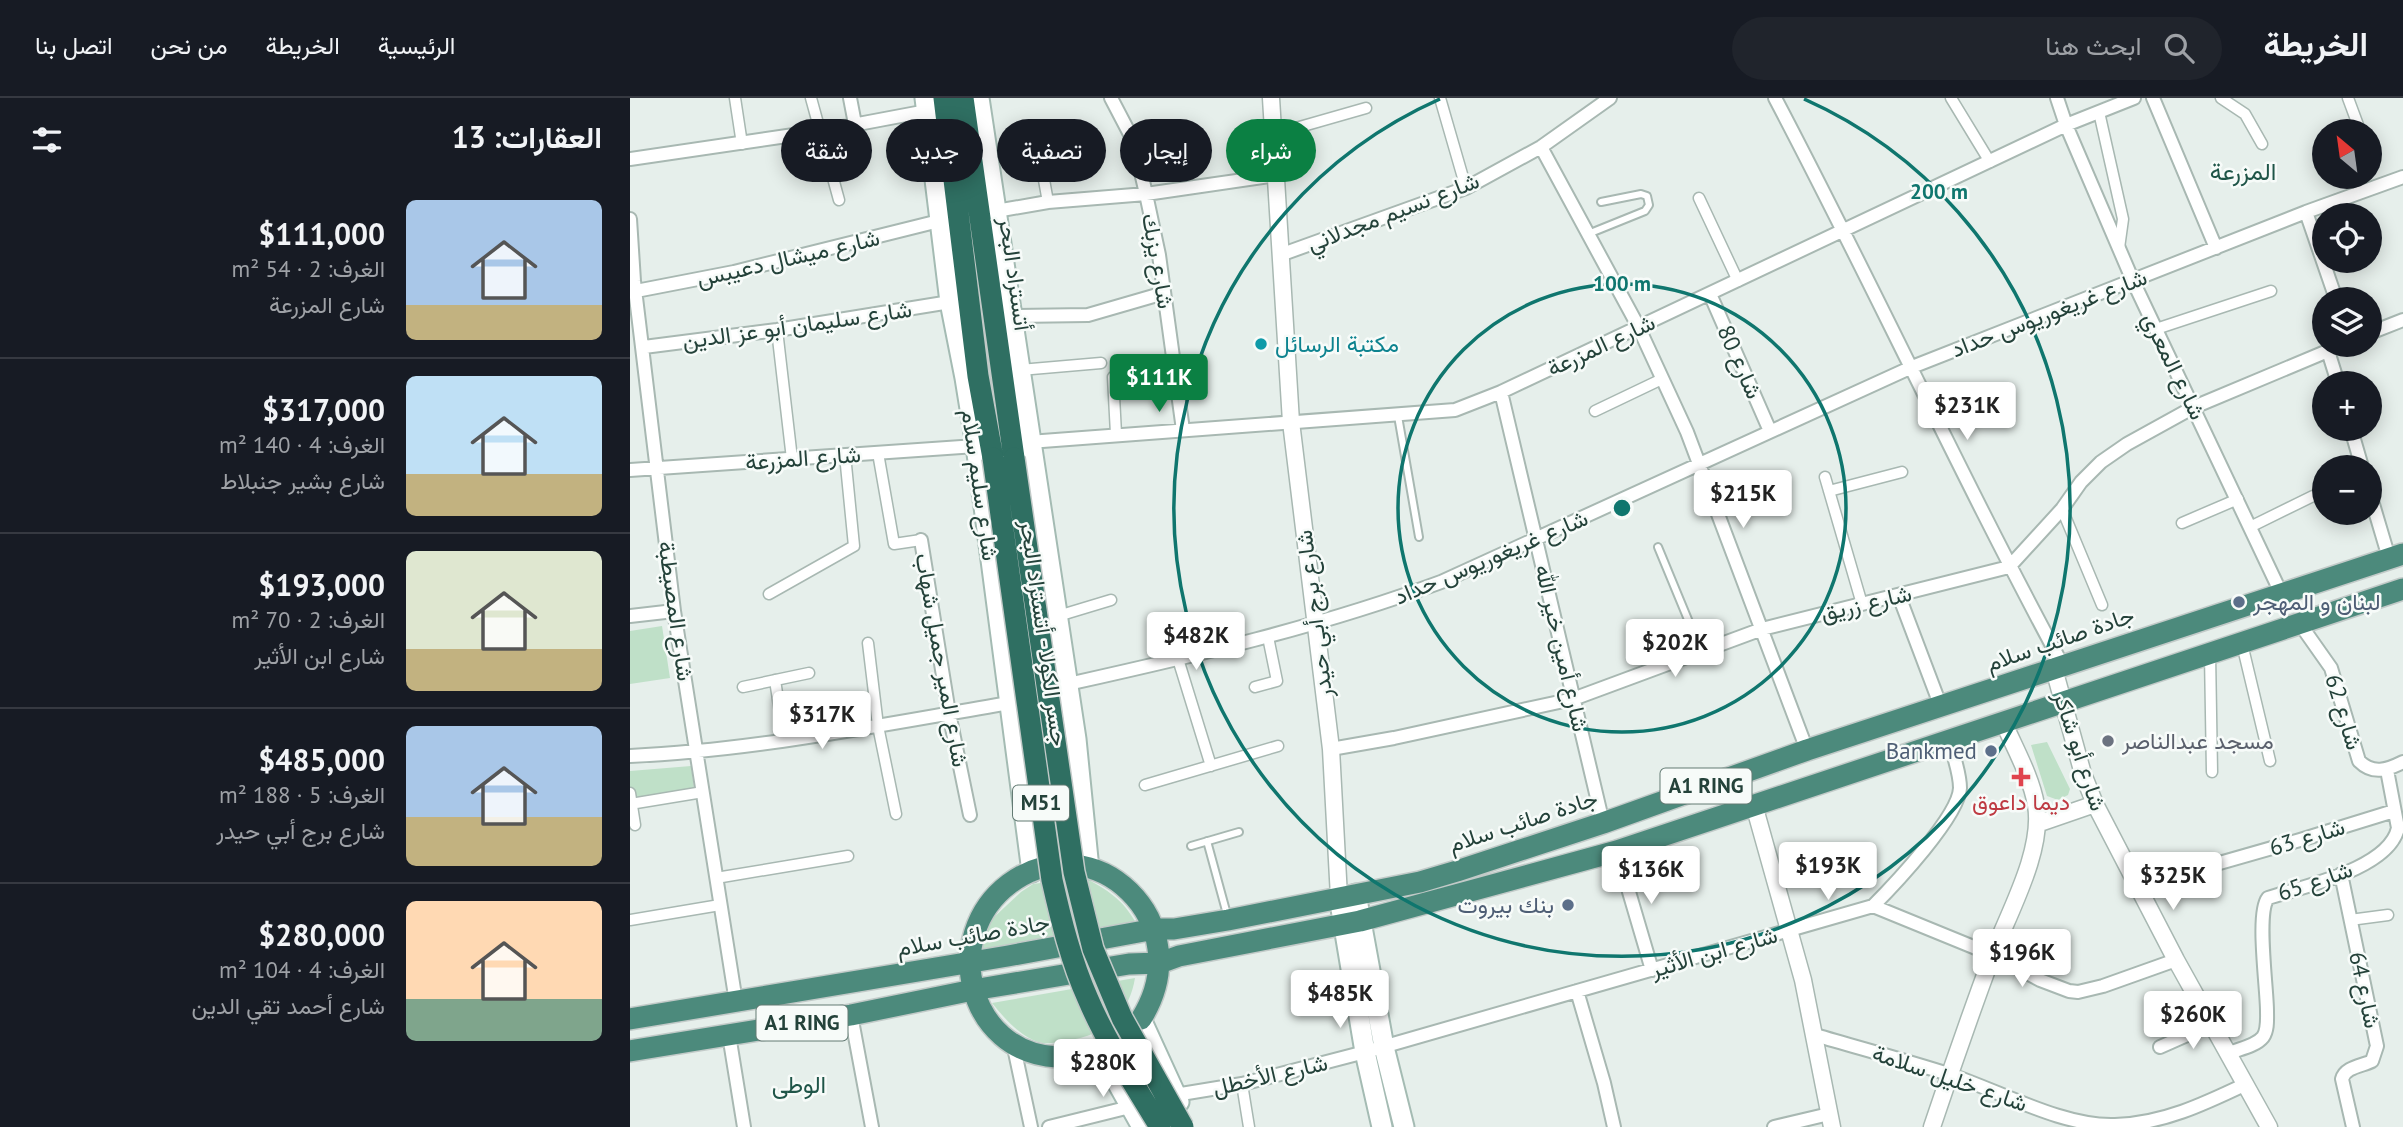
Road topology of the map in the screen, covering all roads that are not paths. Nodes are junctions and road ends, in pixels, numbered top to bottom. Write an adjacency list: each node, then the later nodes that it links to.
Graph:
1 (735, 98): 28 (street)
2 (811, 98): 20 (street)
3 (850, 98): 21 (street)
4 (963, 98): 85 (highway, أتستراد البحر / M51)
5 (979, 98): 44 (main road)
6 (1111, 98): 39 (street, شارع يزبك)
7 (1271, 98): 23 (street, شارع برج أبي حيدر)
8 (1440, 98): 38 (street)
9 (1611, 98): 30 (street, شارع نسيم مجدلاني)
10 (1775, 98): 48 (street)
11 (1951, 98): 32 (street)
12 (2057, 98): 26 (street, شارع المعري)
13 (2134, 98): 19 (street, شارع المزرعة)
14 (2153, 98): 51 (street)
15 (2221, 98): 29 (street)
16 (2348, 98): 24 (street)
17 (932, 102): 22 (street); 47 (main road, شارع سليم سلام); 72 (highway, M51)
18 (1366, 108): 25 (street)
19 (2099, 112): 26 (street, شارع المزرعة); 50 (street)
20 (817, 119)
21 (854, 119)
22 (872, 119)
23 (1273, 119)
24 (2356, 119)
25 (1316, 122)
26 (2066, 125): 32 (street, شارع المزرعة); 50 (street, شارع المعري)
27 (781, 138): 28 (street)
28 (742, 144): 31 (street)
29 (2262, 144)
30 (1541, 148): 38 (street, شارع نسيم مجدلاني); 49 (street)
31 (630, 159)
32 (1990, 162): 48 (street, شارع المزرعة)
33 (2403, 177): 45 (street, شارع غريغوريوس حداد)
34 (834, 182): 41 (street)
35 (1044, 182): 42 (street)
36 (1229, 182): 39 (street)
37 (1277, 182): 52 (street, شارع برج أبي حيدر)
38 (1466, 188): 52 (street, شارع نسيم مجدلاني)
39 (1146, 194): 42 (street); 58 (street, شارع يزبك)
40 (1699, 198): 53 (street)
41 (839, 200)
42 (1048, 202): 44 (street)
43 (1601, 202): 49 (lane)
44 (996, 211): 61 (main road)
45 (2306, 212): 51 (street, شارع غريغوريوس حداد); 56 (street)
46 (630, 219): 55 (street, شارع المصيطبة)
47 (939, 221): 55 (street, شارع ميشال دعيبس); 60 (main road, شارع سليم سلام)
48 (1842, 233): 53 (street, شارع المزرعة); 70 (street)
49 (1588, 234): 63 (street)
50 (2119, 248): 54 (street, شارع المعري)
51 (2216, 248): 54 (street, شارع غريغوريوس حداد)
52 (1280, 255): 79 (street, شارع برج أبي حيدر)
53 (1738, 281): 59 (street, شارع المزرعة)
54 (2133, 281): 65 (street, شارع المعري); 70 (street, شارع غريغوريوس حداد)
55 (633, 284): 67 (street, شارع المصيطبة)
56 (2332, 287)
57 (2272, 291): 65 (street)
58 (1164, 293): 61 (street); 80 (street, شارع يزبك)
59 (1710, 294): 63 (street, شارع المزرعة); 81 (street, شارع 80)
60 (950, 302): 66 (street, شارع سليمان أبو عز الدين); 72 (main road, شارع سليم سلام)
61 (1012, 316): 71 (main road)
62 (2403, 320): 64 (street)
63 (1638, 326): 74 (street); 75 (street, شارع المزرعة)
64 (2382, 328)
65 (2156, 329): 76 (street, شارع المعري)
66 (777, 330): 67 (street, شارع سليمان أبو عز الدين); 87 (street)
67 (644, 347): 89 (street, شارع المصيطبة)
68 (2314, 357): 76 (street)
69 (1101, 363): 71 (street)
70 (1912, 367): 81 (street, شارع غريغوريوس حداد); 105 (street)
71 (1020, 370): 83 (main road)
72 (972, 377): 85 (highway, M51)
73 (1113, 377): 82 (street)
74 (1662, 379): 77 (street); 88 (street)
75 (1502, 392): 78 (street, شارع المزرعة); 101 (street, شارع أمين خير الله)
76 (2194, 407): 95 (street, شارع المعري); 96 (street)
77 (1595, 411)
78 (1398, 416): 79 (street, شارع المزرعة); 100 (lane)
79 (1291, 422): 80 (street, شارع المزرعة); 116 (street, شارع برج أبي حيدر)
80 (1183, 430): 82 (street, شارع المزرعة)
81 (1770, 431): 88 (street, شارع غريغوريوس حداد)
82 (1116, 434): 83 (street, شارع المزرعة)
83 (1029, 442): 114 (main road)
84 (877, 453): 85 (street, شارع المزرعة); 86 (street, شارع المزرعة); 102 (street, شارع المير جميل شهاب)
85 (995, 454): 133 (main road, شارع سليم سلام); 216 (highway, جسر الكولا - أتستراد البحر / M51, bridge); 217 (highway, جسر الكولا - أتستراد البحر / M51, bridge)
86 (845, 455): 87 (street, شارع المزرعة); 108 (street)
87 (792, 459): 89 (street, شارع المزرعة)
88 (1701, 464): 101 (street, شارع غريغوريوس حداد); 118 (street)
89 (656, 468): 90 (street, شارع المزرعة); 113 (street, شارع المصيطبة)
90 (630, 470)
91 (1902, 472): 93 (street)
92 (1825, 477): 93 (street)
93 (1829, 491): 111 (street)
94 (2312, 496): 99 (street)
95 (2238, 499): 97 (street); 99 (street, شارع المعري)
96 (2062, 509): 105 (street); 112 (street)
97 (2182, 523)
98 (2382, 523): 104 (street)
99 (2250, 527): 107 (street, شارع المعري)
100 (1419, 537)
101 (1538, 539): 116 (street, شارع غريغوريوس حداد); 131 (street, شارع أمين خير الله)
102 (921, 540): 135 (street, شارع المير جميل شهاب)
103 (1658, 547): 122 (lane)
104 (2396, 556): 107 (highway, جادة صائب سلام / A1 RING)
105 (2009, 567): 109 (street, شارع زريق); 125 (street)
106 (2403, 589): 117 (highway, A1 RING)
107 (2281, 593): 125 (highway, جادة صائب سلام / A1 RING)
108 (769, 594)
109 (1899, 596): 111 (street, شارع زريق); 134 (street)
110 (1111, 600): 114 (street)
111 (1862, 604): 118 (street, شارع زريق)
112 (2102, 605)
113 (674, 611): 115 (street); 145 (street, شارع المصيطبة)
114 (1058, 615): 128 (main road)
115 (630, 616)
116 (1314, 624): 119 (street, شارع غريغوريوس حداد); 143 (street, شارع برج أبي حيدر)
117 (2300, 624): 121 (highway, A1 RING); 150 (street, شارع 62)
118 (1762, 629): 122 (street, شارع زريق); 144 (street)
119 (1268, 637): 124 (street, شارع غريغوريوس حداد); 130 (street)
120 (868, 643): 137 (street)
121 (2242, 643): 123 (highway, A1 RING); 147 (street)
122 (1701, 650): 131 (street, شارع زريق)
123 (2210, 653): 132 (highway, A1 RING); 151 (street)
124 (1178, 659): 128 (street, شارع غريغوريوس حداد); 149 (street)
125 (2059, 668): 132 (street, شارع أبو شاكر); 134 (highway, جادة صائب سلام / A1 RING)
126 (809, 673): 127 (street)
127 (775, 680): 129 (street); 138 (street)
128 (1068, 684): 139 (main road)
129 (743, 687)
130 (1255, 687)
131 (1573, 699): 143 (street, شارع زريق); 160 (street, شارع أمين خير الله)
132 (2064, 701): 136 (highway, A1 RING); 155 (street, شارع أبو شاكر)
133 (1010, 703): 135 (street); 142 (main road, شارع سليم سلام)
134 (1941, 707): 144 (highway, جادة صائب سلام / A1 RING)
135 (949, 713): 137 (street); 159 (street, شارع المير جميل شهاب)
136 (2003, 721): 140 (highway, A1 RING); 161 (street)
137 (878, 726): 138 (street); 158 (street)
138 (784, 739): 145 (street)
139 (1076, 739): 142 (main road); 169 (main road)
140 (1950, 739): 156 (highway, A1 RING); 176 (street, شارع ابن الأثير)
141 (1278, 746): 149 (street)
142 (1015, 748): 170 (main road, شارع سليم سلام)
143 (1331, 749): 174 (street, شارع برج أبي حيدر)
144 (1807, 750): 160 (highway, جادة صائب سلام / A1 RING)
145 (697, 753): 146 (street); 153 (street, شارع المصيطبة)
146 (630, 756)
147 (2270, 761)
148 (2403, 762): 150 (street, شارع 62)
149 (1210, 766): 152 (street)
150 (2387, 770): 157 (street, شارع 65)
151 (2212, 772)
152 (1145, 785)
153 (703, 792): 154 (street); 172 (street, شارع المصيطبة)
154 (631, 800): 162 (street)
155 (2095, 804): 161 (street); 173 (street, شارع أبو شاكر)
156 (1755, 805): 167 (highway, A1 RING); 183 (street)
157 (2394, 811): 163 (street, شارع 65); 173 (street, شارع 63)
158 (896, 814)
159 (970, 815)
160 (1603, 823): 174 (highway, جادة صائب سلام / A1 RING)
161 (2037, 824): 184 (street)
162 (635, 825)
163 (2401, 828): 171 (street, شارع 65)
164 (1239, 832): 165 (lane)
165 (1207, 841): 166 (lane); 178 (lane)
166 (1191, 846)
167 (1617, 851): 181 (highway, A1 RING); 188 (street)
168 (848, 856): 172 (street)
169 (1089, 869): 170 (highway); 182 (highway)
170 (1032, 872): 186 (highway)
171 (2341, 874): 180 (street, شارع 64); 204 (street, شارع 65)
172 (716, 878): 175 (street, شارع المصيطبة)
173 (2139, 886): 185 (street, شارع أبو شاكر)
174 (1348, 896): 178 (highway, جادة صائب سلام / A1 RING); 181 (main road, شارع برج أبي حيدر)
175 (720, 905): 179 (street); 191 (street, شارع المصيطبة)
176 (1873, 906): 183 (street, شارع ابن الأثير); 184 (street)
177 (2388, 915): 180 (street)
178 (1228, 919): 182 (highway, جادة صائب سلام / A1 RING)
179 (630, 920)
180 (2350, 920): 226 (street, شارع 64)
181 (1351, 923): 187 (highway, A1 RING); 199 (main road, شارع برج أبي حيدر); 203 (main road, شارع برج أبي حيدر)
182 (1155, 929): 186 (highway, جادة صائب سلام / A1 RING); 187 (highway)
183 (1791, 929): 188 (street, شارع ابن الأثير); 197 (street)
184 (1993, 955): 185 (street); 205 (street)
185 (2176, 960): 195 (street, شارع أبو شاكر)
186 (969, 963): 189 (highway); 191 (highway, جادة صائب سلام / A1 RING)
187 (1160, 963): 189 (highway, A1 RING); 194 (highway)
188 (1652, 970): 190 (street, شارع ابن الأثير)
189 (973, 990): 192 (highway, A1 RING); 198 (highway)
190 (1577, 991): 199 (street, شارع ابن الأثير); 222 (street)
191 (736, 1002): 193 (highway, جادة صائب سلام / A1 RING)
192 (851, 1015): 196 (highway, A1 RING); 212 (street)
193 (630, 1019)
194 (1141, 1019): 208 (main road)
195 (2212, 1024): 200 (street); 204 (street, شارع أبو شاكر)
196 (729, 1034): 202 (highway, A1 RING); 211 (street)
197 (1815, 1035): 205 (street, شارع خليل سلامة); 210 (street)
198 (1013, 1042): 201 (highway); 213 (street)
199 (1384, 1047): 203 (street, شارع ابن الأثير); 221 (main road, شارع برج أبي حيدر)
200 (2160, 1047)
201 (1099, 1050): 209 (main road)
202 (630, 1051)
203 (1364, 1052): 206 (street, شارع الأخطل); 220 (main road, شارع برج أبي حيدر)
204 (2229, 1053): 207 (street, شارع أبو شاكر)
205 (1949, 1074): 207 (street, شارع خليل سلامة); 224 (street)
206 (1242, 1084): 208 (street, شارع الأخطل); 219 (street)
207 (2246, 1084): 225 (street, شارع أبو شاكر)
208 (1175, 1095): 218 (main road)
209 (1130, 1107): 214 (street); 215 (main road)
210 (1831, 1121): 223 (street)
211 (744, 1127)
212 (872, 1127)
213 (1031, 1127)
214 (1049, 1127)
215 (1142, 1127)
216 (1160, 1127)
217 (1183, 1127)
218 (1194, 1127)
219 (1249, 1127)
220 (1382, 1127)
221 (1404, 1127)
222 (1614, 1127)
223 (1774, 1127)
224 (1932, 1127)
225 (2269, 1127)
226 (2353, 1127)

